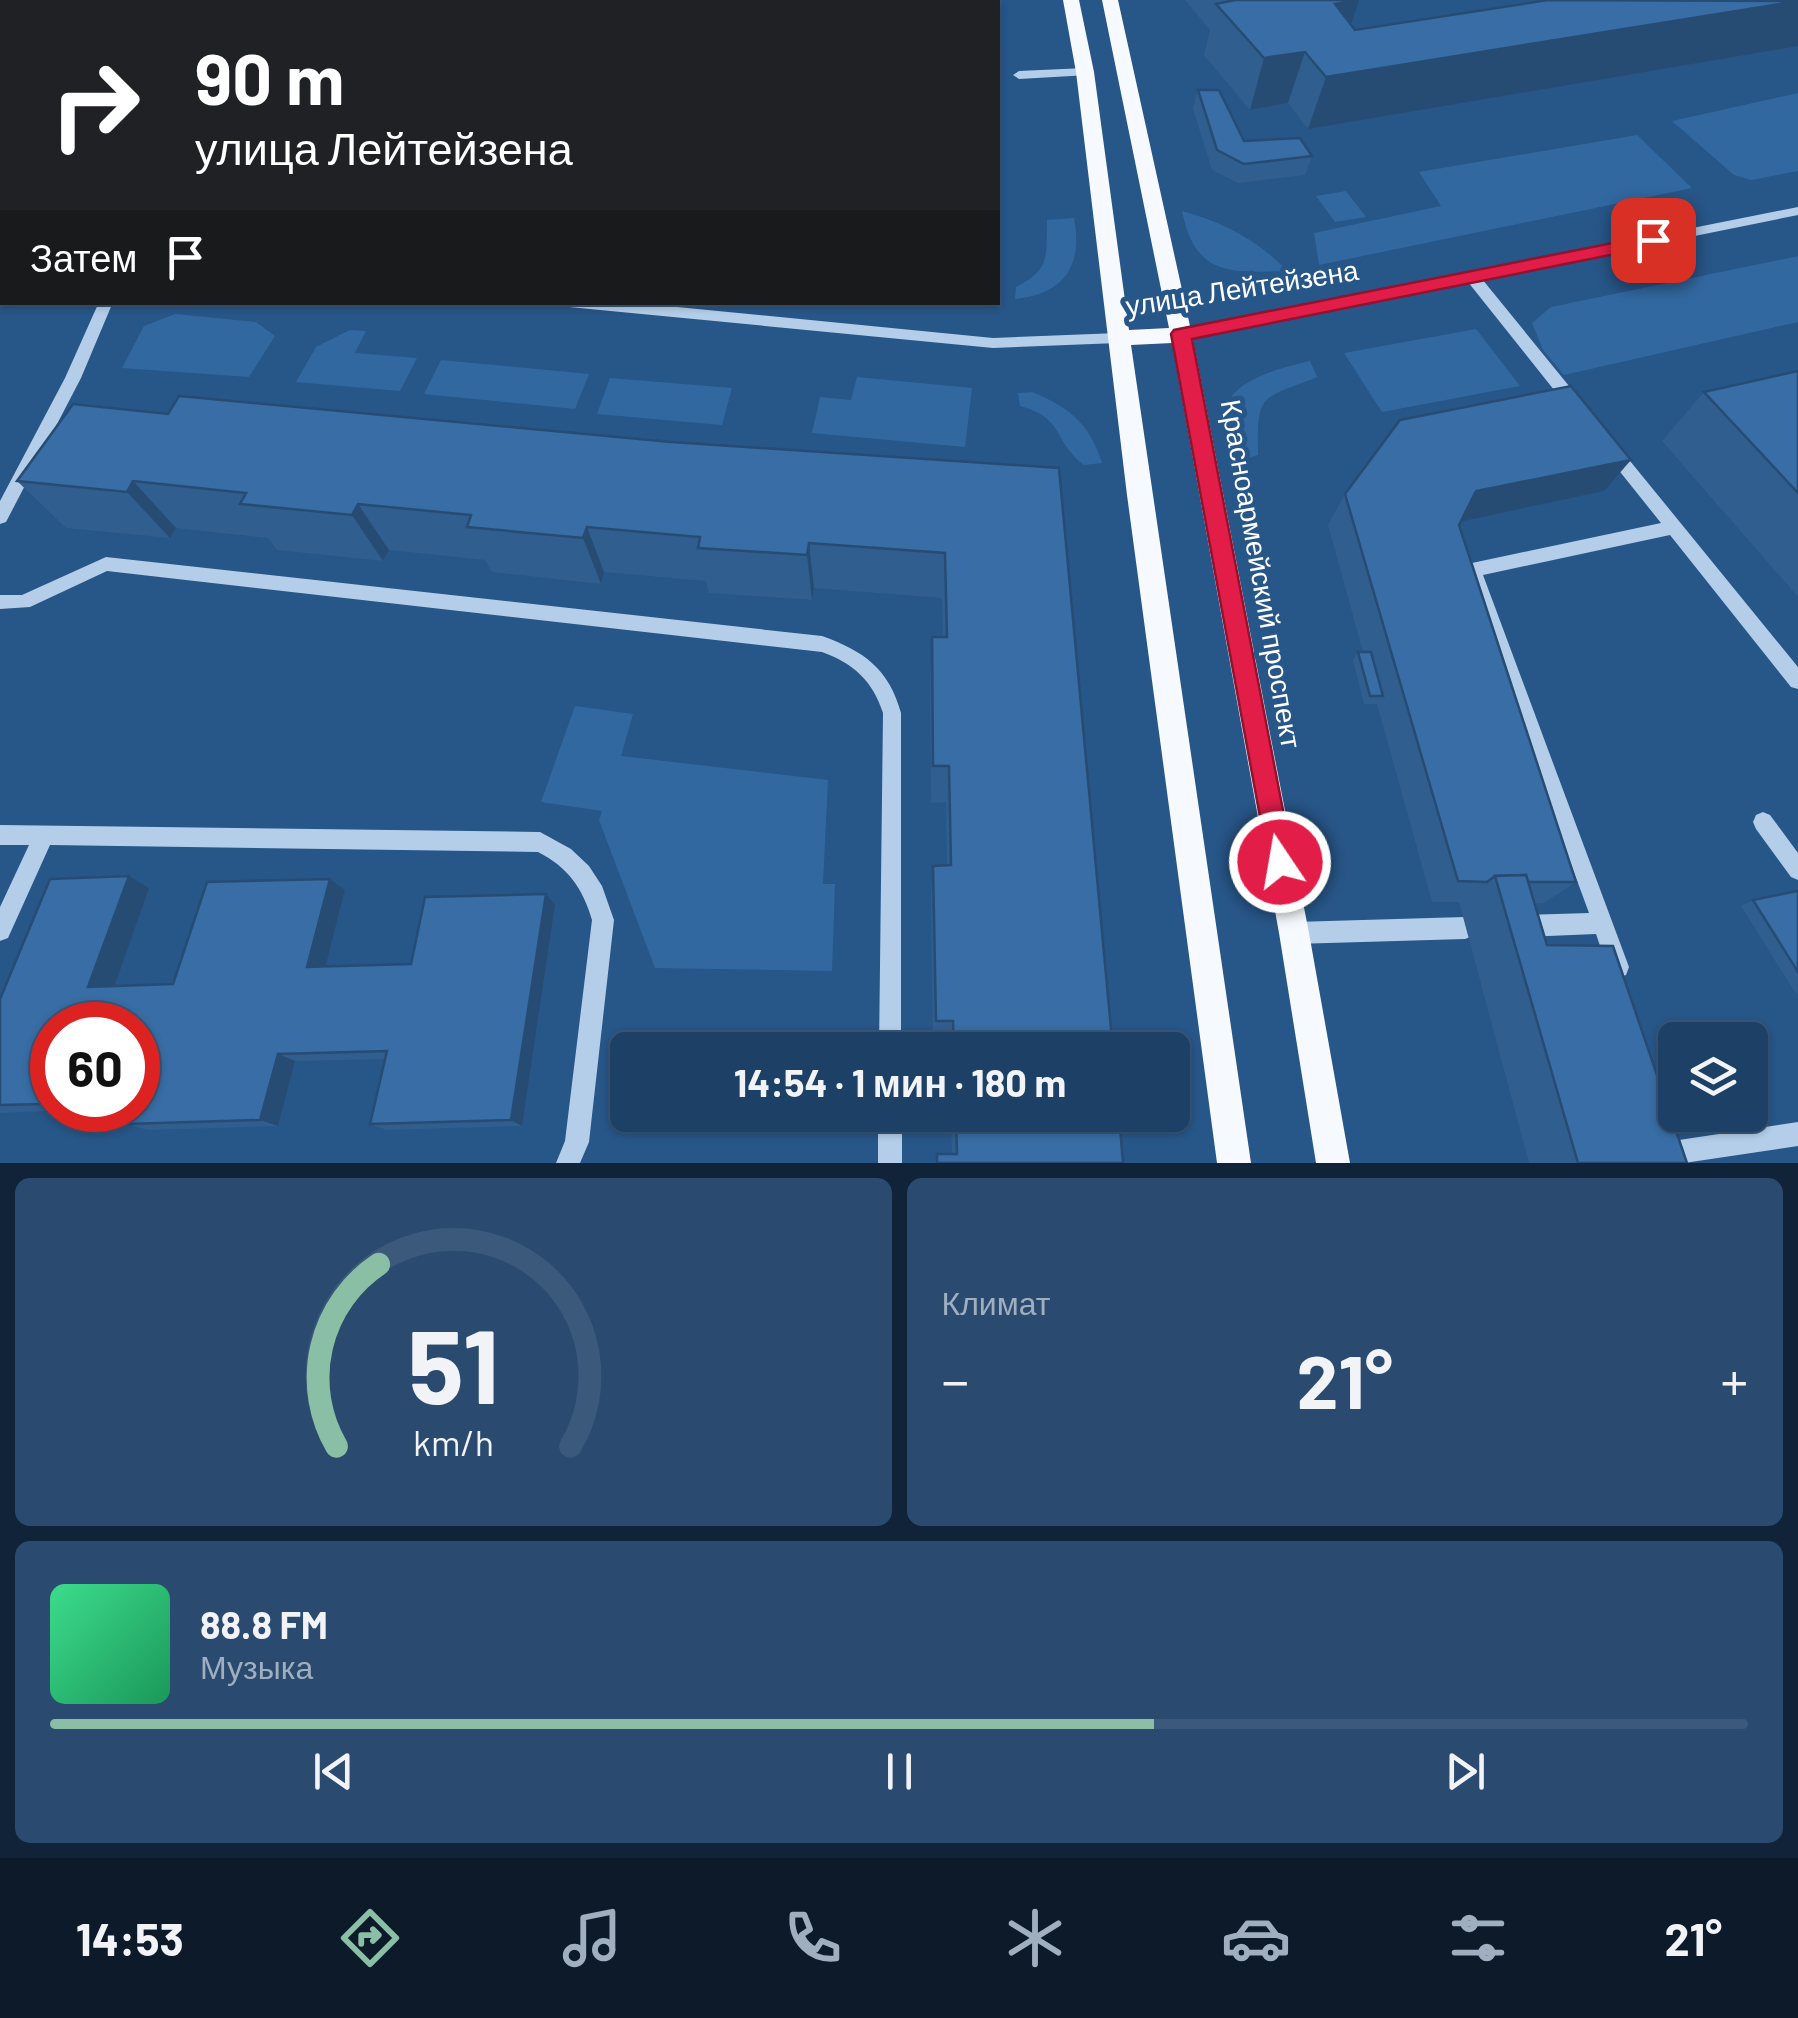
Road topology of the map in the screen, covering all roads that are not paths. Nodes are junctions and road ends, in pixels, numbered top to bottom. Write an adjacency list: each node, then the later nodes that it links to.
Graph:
1 (1072, 0): 3 (main road)
2 (1110, 0): 9 (main road, Красноармейский проспект)
3 (1085, 72): 4 (street); 10 (main road)
4 (1018, 75)
5 (1798, 211): 6 (street, улица Лейтейзена)
6 (1472, 278): 9 (street, улица Лейтейзена); 11 (street)
7 (105, 305): 13 (street)
8 (600, 305): 10 (street, улица Лейтейзена)
9 (1181, 334): 10 (main road, улица Лейтейзена); 25 (main road, Красноармейский проспект)
10 (1118, 338): 33 (main road)
11 (1591, 425)
12 (1603, 439): 14 (street)
13 (0, 518)
14 (1674, 527): 16 (street); 21 (street)
15 (0, 602): 27 (street)
16 (1798, 681)
17 (1763, 822): 20 (street)
18 (0, 835): 19 (street)
19 (44, 835): 24 (street); 31 (street)
20 (1798, 870)
21 (1603, 923): 23 (street); 26 (street)
22 (1466, 928): 25 (street)
23 (1496, 928)
24 (0, 930)
25 (1294, 933): 34 (main road, Красноармейский проспект)
26 (1627, 994)
27 (890, 1032)
28 (890, 1132): 32 (street)
29 (1798, 1134): 30 (street)
30 (1679, 1150)
31 (570, 1161)
32 (890, 1163)
33 (1234, 1163)
34 (1333, 1163)

